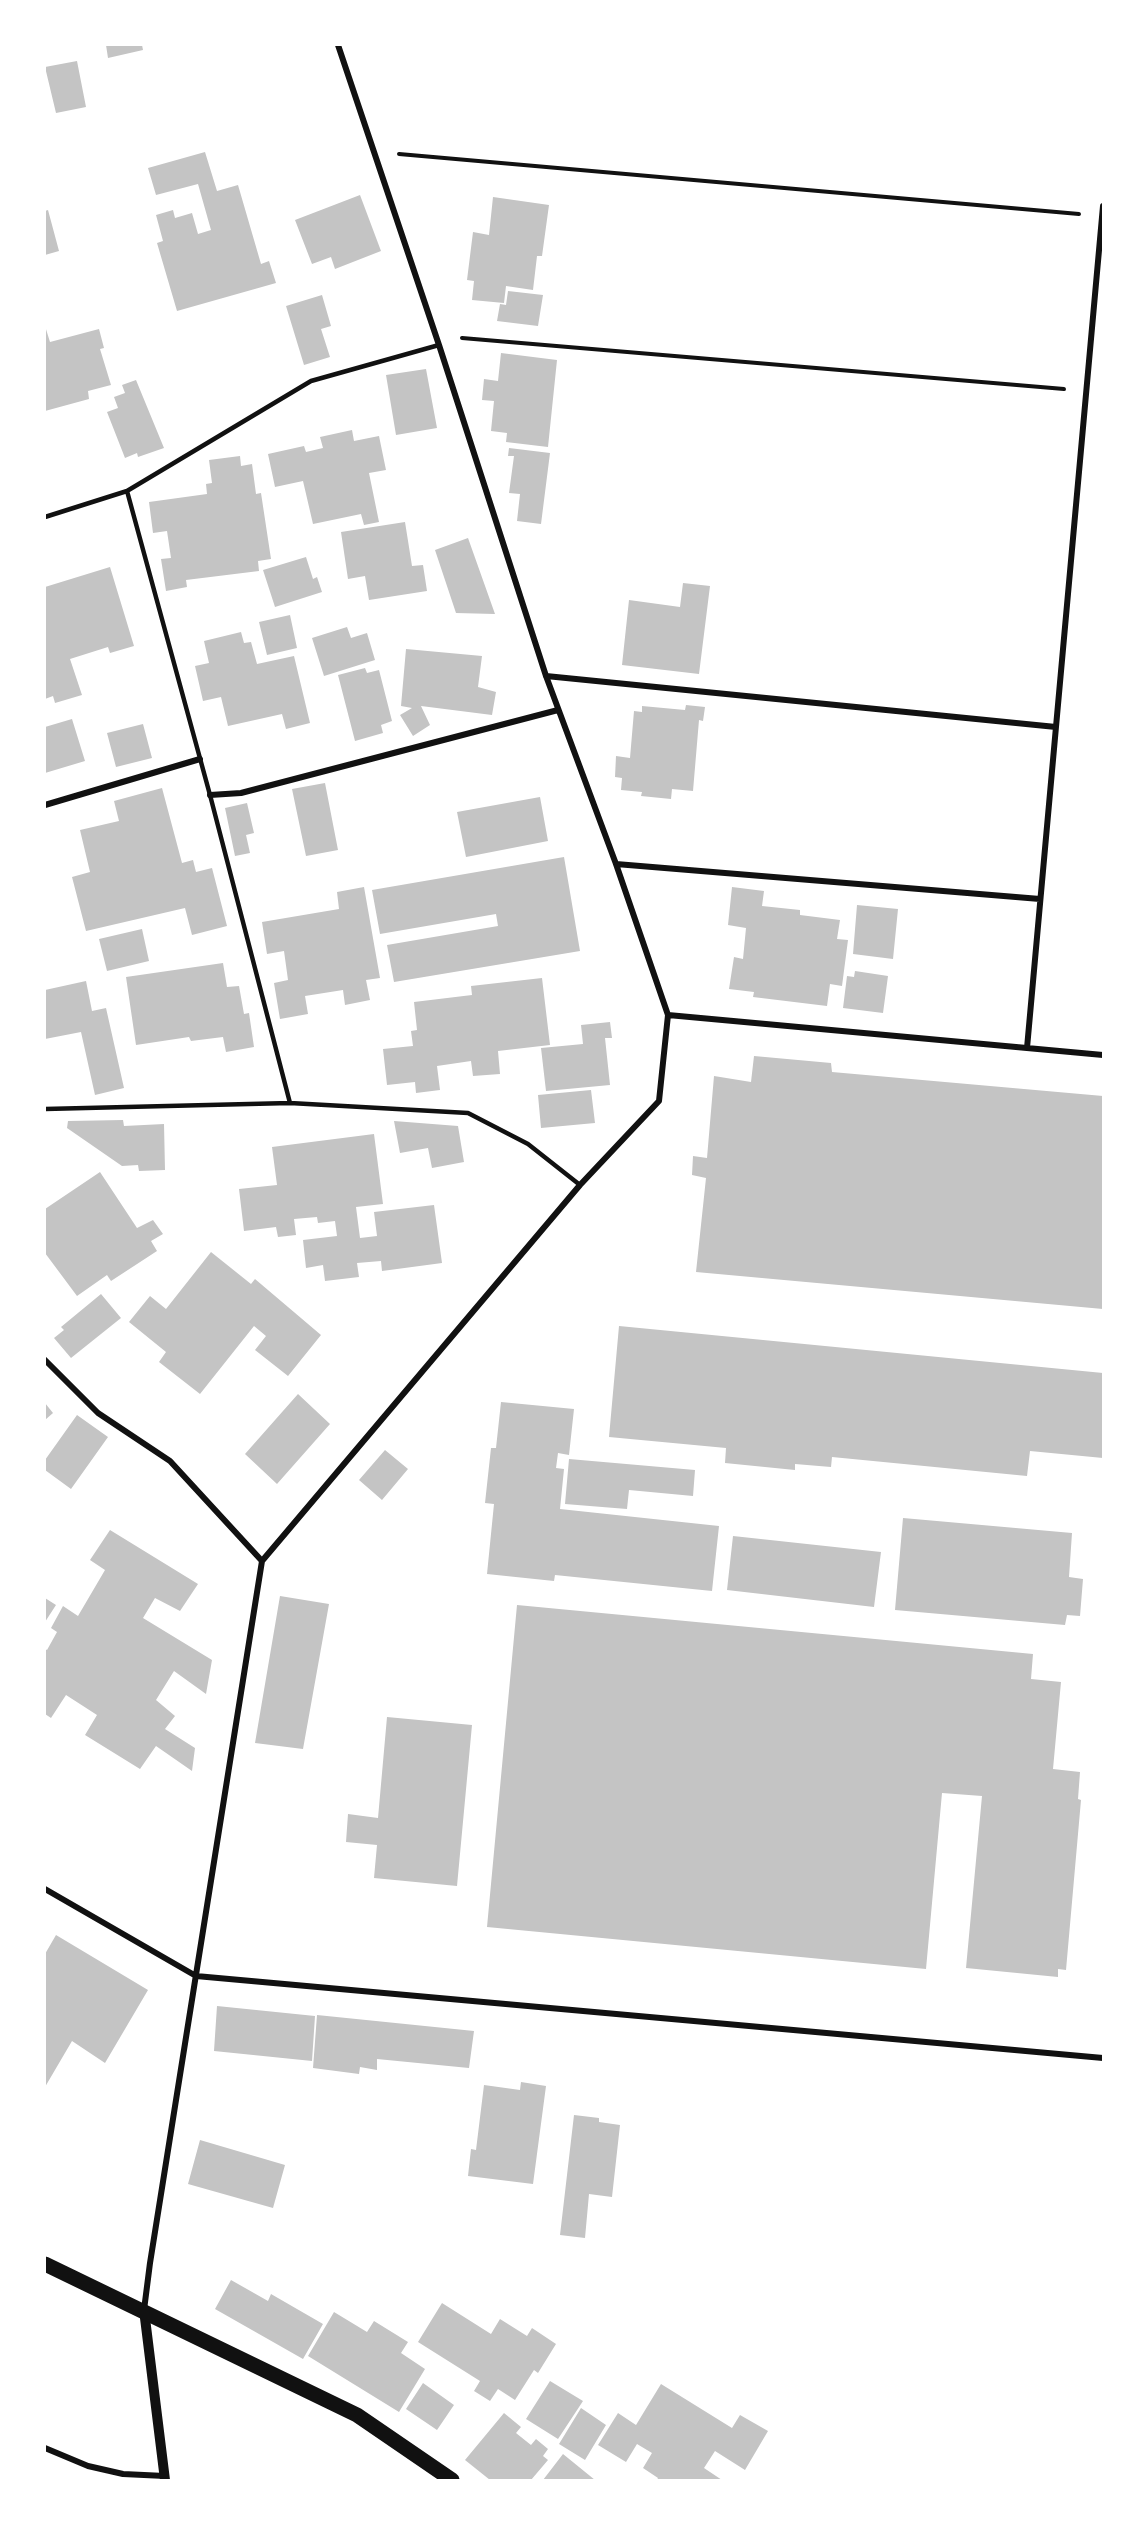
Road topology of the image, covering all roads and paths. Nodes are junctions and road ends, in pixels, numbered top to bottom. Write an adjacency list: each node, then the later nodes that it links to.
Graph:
1 (338, 45): 2 (street)
2 (374, 153): 4 (path); 5 (street)
3 (1103, 206): 4 (street)
4 (1102, 216): 7 (street)
5 (435, 336): 6 (street); 7 (path)
6 (439, 345): 8 (lane); 10 (street)
7 (1086, 392): 12 (street)
8 (126, 491): 9 (lane); 13 (lane)
9 (45, 517)
10 (546, 676): 11 (street); 12 (street)
11 (558, 710): 14 (street); 16 (street)
12 (1056, 727): 17 (street)
13 (200, 759): 14 (lane); 15 (street)
14 (210, 795): 21 (lane)
15 (45, 805)
16 (616, 864): 17 (street); 18 (street)
17 (1040, 899): 19 (street)
18 (669, 1015): 19 (street); 23 (street)
19 (1027, 1048): 20 (street)
20 (1103, 1055)
21 (290, 1103): 22 (lane); 23 (lane)
22 (45, 1110)
23 (580, 1185): 25 (street)
24 (45, 1360): 25 (street)
25 (262, 1561): 27 (street)
26 (45, 1889): 27 (street)
27 (196, 1976): 28 (street); 30 (street)
28 (1103, 2058)
29 (45, 2264): 30 (main road)
30 (144, 2310): 32 (street); 33 (main road)
31 (45, 2448): 32 (street)
32 (165, 2478)
33 (452, 2480)

